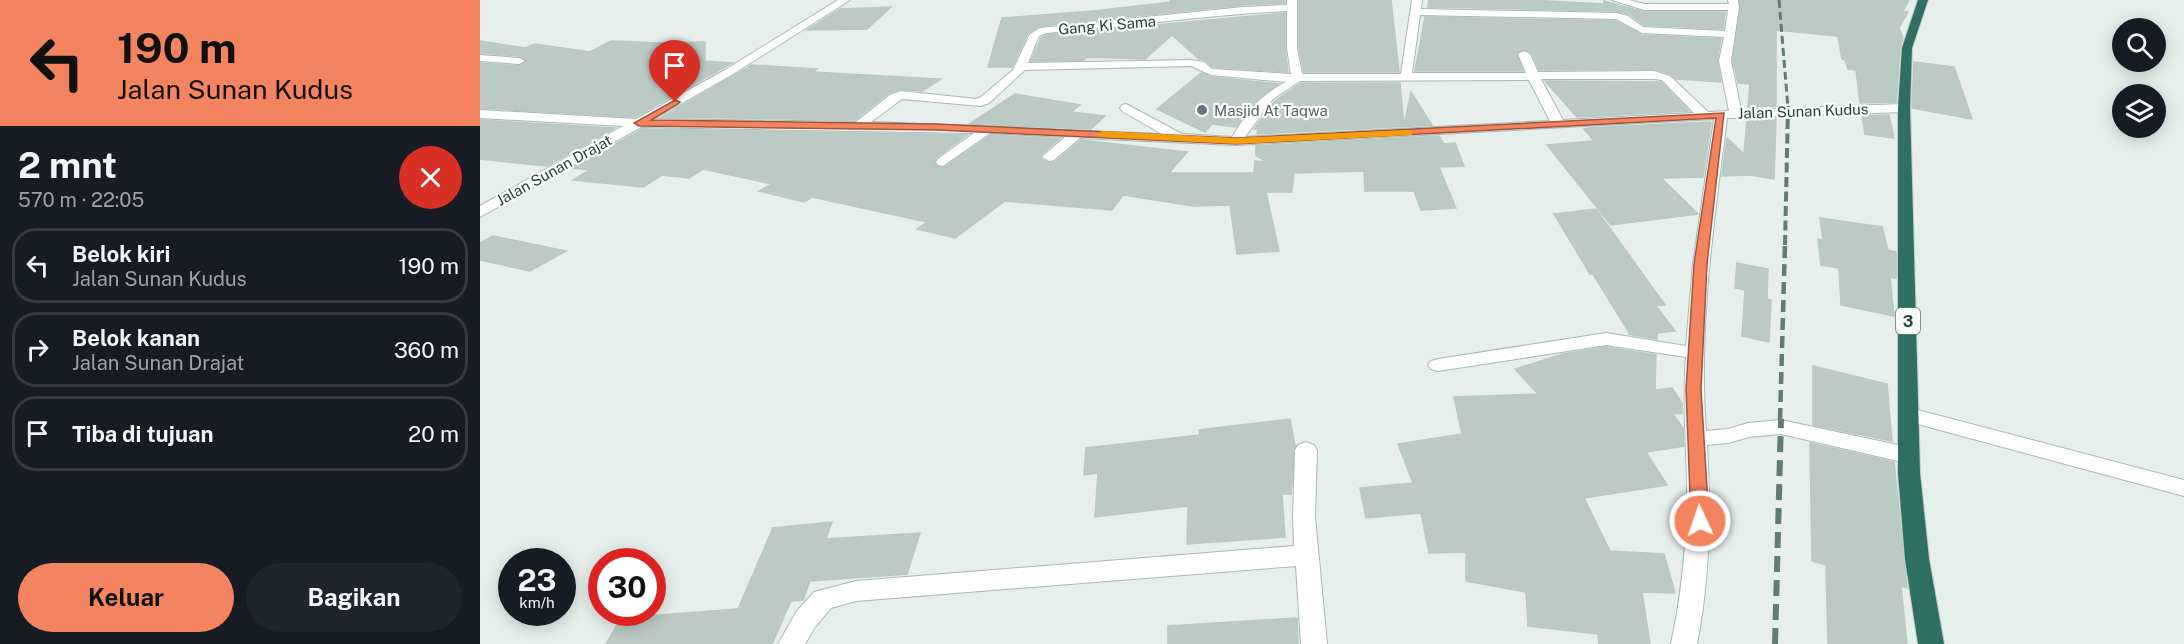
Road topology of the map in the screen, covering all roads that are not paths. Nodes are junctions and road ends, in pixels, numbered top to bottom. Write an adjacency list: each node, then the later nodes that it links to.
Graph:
1 (845, 0): 19 (street, Jalan Sunan Drajat)
2 (1617, 0): 5 (street)
3 (1923, 0): 16 (highway, 3)
4 (1292, 4): 11 (street, Gang Ki Sama); 12 (street)
5 (1733, 4): 7 (street)
6 (1417, 6): 7 (street); 13 (street)
7 (1728, 34): 18 (street)
8 (1524, 54): 14 (street)
9 (480, 58): 10 (street)
10 (519, 61)
11 (1020, 67): 12 (street); 21 (street, Gang Ki Sama)
12 (1297, 77): 13 (street); 25 (street)
13 (1407, 77): 14 (street)
14 (1535, 77): 18 (street); 20 (street)
15 (1126, 108): 24 (street)
16 (1904, 108): 18 (street, Jalan Sunan Kudus); 31 (highway, 3)
17 (480, 114): 19 (street, Jalan Sunan Kudus)
18 (1720, 115): 20 (street, Jalan Sunan Kudus); 29 (street)
19 (639, 123): 21 (street, Jalan Sunan Kudus); 28 (street, Jalan Sunan Drajat)
20 (1559, 124): 25 (street, Jalan Sunan Kudus)
21 (860, 125): 22 (street, Jalan Sunan Kudus)
22 (988, 129): 23 (street, Jalan Sunan Kudus); 27 (street)
23 (1077, 133): 24 (street, Jalan Sunan Kudus); 26 (street)
24 (1178, 137): 25 (street, Jalan Sunan Kudus)
25 (1236, 141)
26 (1049, 157)
27 (943, 162)
28 (480, 212)
29 (1695, 353): 30 (street); 32 (street)
30 (1438, 365)
31 (1910, 416): 34 (highway, 3); 35 (street)
32 (1696, 439): 34 (street); 39 (street)
33 (1306, 450): 36 (street)
34 (1907, 455): 40 (highway, 3)
35 (2184, 488)
36 (1308, 555): 37 (street); 38 (street)
37 (791, 644)
38 (1314, 644)
39 (1684, 644)
40 (1931, 644)

